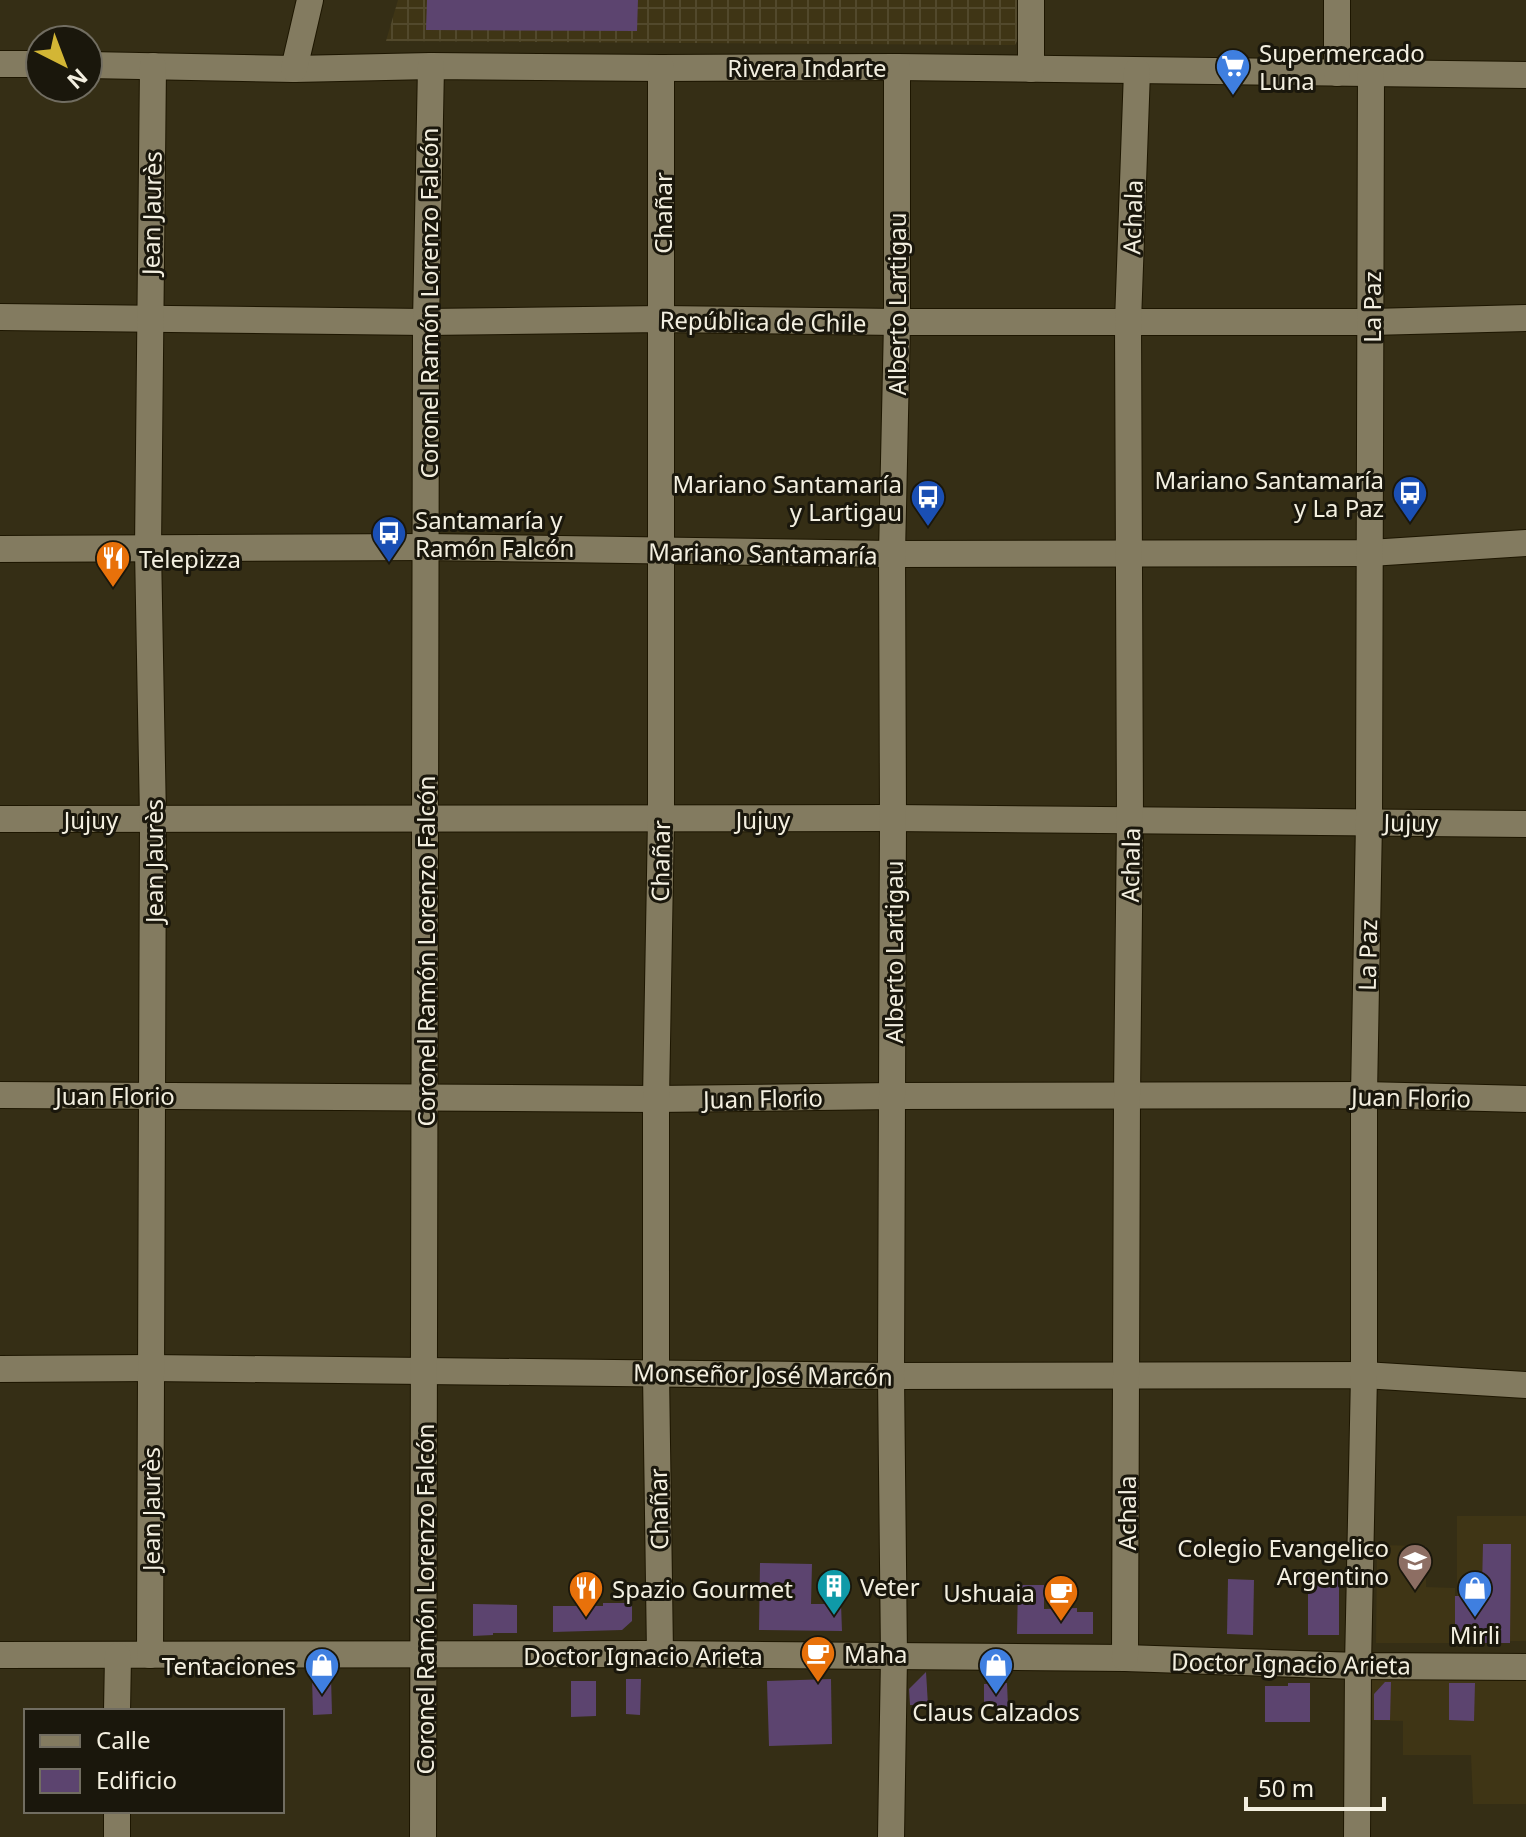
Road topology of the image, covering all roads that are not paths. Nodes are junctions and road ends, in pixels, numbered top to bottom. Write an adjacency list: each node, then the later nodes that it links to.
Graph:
1 (310, 0): 11 (street)
2 (1031, 0): 12 (street)
3 (1337, 0): 15 (street)
4 (0, 64): 5 (street)
5 (24, 64)
6 (104, 65): 7 (street, Rivera Indarte)
7 (153, 66): 11 (street, Rivera Indarte); 18 (street, Jean Jaurès)
8 (431, 66): 10 (street, Rivera Indarte); 11 (street, Rivera Indarte); 21 (street, Coronel Ramón Lorenzo Falcón)
9 (897, 67): 10 (street, Rivera Indarte); 12 (street, Rivera Indarte); 22 (street, Alberto Lartigau)
10 (661, 68): 20 (street, Chañar)
11 (294, 69)
12 (1031, 69): 13 (street, Rivera Indarte)
13 (1137, 71): 15 (street, Rivera Indarte); 23 (street, Achala)
14 (1371, 72): 15 (street, Rivera Indarte); 16 (street, Rivera Indarte); 24 (street, La Paz)
15 (1337, 73)
16 (1526, 75)
17 (0, 317): 18 (street, República de Chile)
18 (150, 318): 21 (street, República de Chile); 28 (street, Jean Jaurès)
19 (1526, 318): 24 (street, República de Chile)
20 (662, 319): 21 (street, República de Chile); 22 (street, República de Chile); 29 (street, Chañar)
21 (426, 322): 26 (street, Coronel Ramón Lorenzo Falcón)
22 (897, 322): 23 (street, República de Chile); 32 (street, Alberto Lartigau)
23 (1128, 322): 24 (street, República de Chile); 30 (street, Achala)
24 (1371, 322): 31 (street, La Paz)
25 (1526, 543): 31 (street, Mariano Santamaría)
26 (427, 547): 28 (street, Mariano Santamaría); 29 (street, Mariano Santamaría); 36 (street, Coronel Ramón Lorenzo Falcón)
27 (0, 549): 28 (street, Mariano Santamaría)
28 (148, 549): 35 (street, Jean Jaurès)
29 (660, 552): 32 (street, Mariano Santamaría); 37 (street, Chañar)
30 (1129, 552): 31 (street, Mariano Santamaría); 32 (street, Mariano Santamaría); 38 (street, Achala)
31 (1370, 553): 39 (street, La Paz)
32 (892, 554): 33 (street, Alberto Lartigau)
33 (893, 818): 37 (street, Jujuy); 38 (street, Jujuy); 44 (street, Alberto Lartigau)
34 (0, 819): 35 (street, Jujuy)
35 (153, 819): 36 (street, Jujuy); 42 (street, Jean Jaurès)
36 (425, 819): 37 (street, Jujuy); 45 (street, Coronel Ramón Lorenzo Falcón)
37 (661, 819): 47 (street, Chañar)
38 (1130, 820): 39 (street, Jujuy); 46 (street, Achala)
39 (1369, 822): 40 (street, Jujuy); 43 (street, La Paz)
40 (1526, 824)
41 (0, 1095): 42 (street, Juan Florio)
42 (152, 1095): 45 (street, Juan Florio); 49 (street, Jean Jaurès)
43 (1364, 1095): 46 (street, Juan Florio); 48 (street, Juan Florio); 54 (street, La Paz)
44 (892, 1096): 46 (street, Juan Florio); 47 (street, Juan Florio); 55 (street, Alberto Lartigau)
45 (426, 1097): 47 (street, Juan Florio); 51 (street, Coronel Ramón Lorenzo Falcón)
46 (1127, 1097): 53 (street, Achala)
47 (656, 1099): 52 (street, Chañar)
48 (1526, 1099)
49 (151, 1368): 50 (street, Monseñor José Marcón); 51 (street, Monseñor José Marcón); 59 (street, Jean Jaurès)
50 (0, 1369)
51 (424, 1370): 52 (street, Monseñor José Marcón); 60 (street, Coronel Ramón Lorenzo Falcón)
52 (656, 1373): 55 (street, Monseñor José Marcón); 57 (street, Chañar)
53 (1126, 1375): 54 (street, Monseñor José Marcón); 55 (street, Monseñor José Marcón); 63 (street, Achala)
54 (1364, 1375): 56 (street, Monseñor José Marcón); 64 (street, La Paz)
55 (891, 1376): 62 (street, Alberto Lartigau)
56 (1526, 1385)
57 (660, 1654): 60 (street, Doctor Ignacio Arieta); 62 (street, Doctor Ignacio Arieta)
58 (0, 1655): 61 (street, Doctor Ignacio Arieta)
59 (150, 1655): 60 (street, Doctor Ignacio Arieta); 61 (street, Doctor Ignacio Arieta)
60 (424, 1655): 69 (street, Coronel Ramón Lorenzo Falcón)
61 (118, 1656): 66 (street)
62 (894, 1657): 63 (street, Doctor Ignacio Arieta); 70 (street, Alberto Lartigau)
63 (1125, 1658): 64 (street, Doctor Ignacio Arieta)
64 (1358, 1666): 65 (street, Doctor Ignacio Arieta); 71 (street, La Paz)
65 (1526, 1667)
66 (117, 1709)
67 (117, 1813): 68 (street)
68 (117, 1837)
69 (423, 1837)
70 (891, 1837)
71 (1357, 1837)

